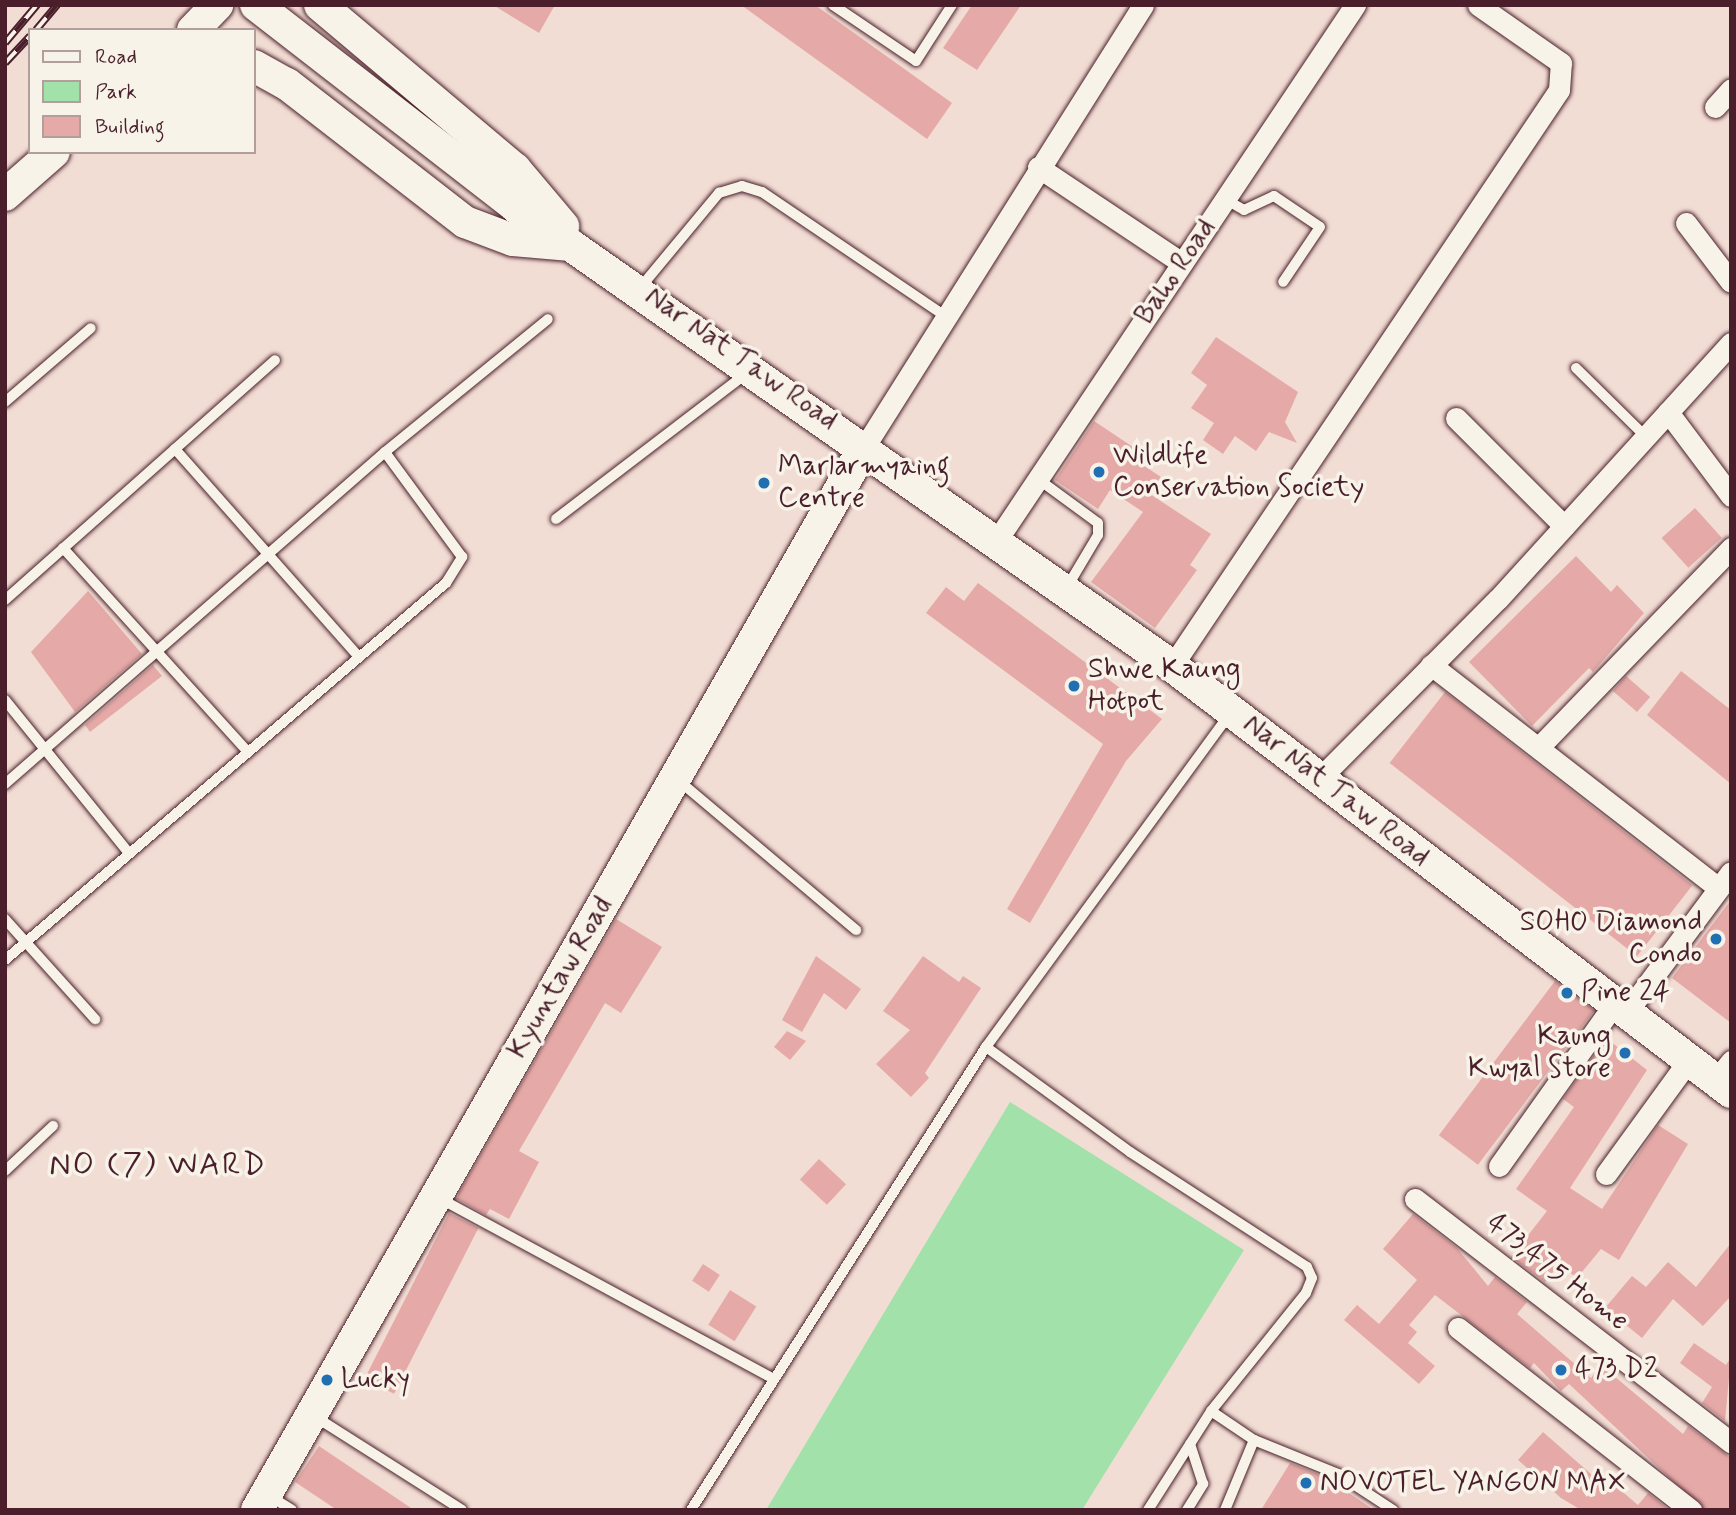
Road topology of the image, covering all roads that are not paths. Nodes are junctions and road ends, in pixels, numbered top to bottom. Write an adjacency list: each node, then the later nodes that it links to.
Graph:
1 (217, 5): 9 (main road)
2 (256, 5): 18 (main road, Nar Nat Taw Road)
3 (320, 5): 18 (main road)
4 (834, 5): 5 (lane)
5 (952, 5)
6 (1143, 5): 14 (street)
7 (1355, 5): 16 (street, Baho Road)
8 (1478, 5): 50 (street)
9 (195, 28)
10 (256, 67): 18 (main road)
11 (1731, 89): 12 (street)
12 (1714, 107)
13 (52, 154): 15 (main road)
14 (1038, 167): 19 (street); 23 (street)
15 (5, 195)
16 (1225, 198): 19 (street, Baho Road); 20 (lane)
17 (1686, 223): 21 (street)
18 (579, 246): 22 (main road, Nar Nat Taw Road)
19 (1182, 262): 37 (street, Baho Road)
20 (1283, 282)
21 (1731, 282)
22 (640, 288): 23 (lane); 28 (main road, Nar Nat Taw Road)
23 (944, 316): 34 (street)
24 (548, 319): 36 (lane)
25 (91, 328): 30 (lane)
26 (1731, 343): 31 (street)
27 (275, 360): 35 (lane)
28 (753, 368): 34 (main road, Nar Nat Taw Road); 39 (lane)
29 (1576, 368): 33 (lane)
30 (5, 402)
31 (1668, 412): 33 (street); 38 (street)
32 (1456, 418): 40 (street)
33 (1646, 437): 40 (street)
34 (865, 446): 41 (main road, Nar Nat Taw Road); 57 (main road, Kyuntaw Road)
35 (175, 449): 42 (lane); 44 (lane)
36 (385, 452): 44 (lane); 48 (lane)
37 (1038, 479): 41 (street, Baho Road); 45 (lane)
38 (1731, 496)
39 (556, 519)
40 (1564, 527): 49 (street)
41 (997, 540): 45 (main road, Nar Nat Taw Road)
42 (63, 548): 46 (lane); 47 (lane)
43 (1731, 548): 54 (street)
44 (266, 552): 47 (lane); 48 (lane)
45 (1066, 589): 50 (main road, Nar Nat Taw Road)
46 (5, 600)
47 (157, 651): 53 (lane); 55 (lane)
48 (358, 656): 55 (lane)
49 (1431, 665): 54 (street); 56 (street)
50 (1172, 666): 52 (main road, Nar Nat Taw Road)
51 (5, 700): 53 (lane)
52 (1232, 711): 56 (main road, Nar Nat Taw Road); 67 (lane)
53 (44, 747): 58 (lane); 59 (lane)
54 (1539, 747): 60 (street)
55 (246, 749): 59 (lane)
56 (1320, 778): 65 (main road, Nar Nat Taw Road)
57 (678, 780): 62 (lane); 74 (main road, Kyuntaw Road)
58 (5, 784)
59 (128, 852): 63 (lane)
60 (1725, 880): 65 (street)
61 (5, 919): 63 (lane)
62 (856, 930)
63 (26, 942): 64 (lane); 66 (lane)
64 (5, 960)
65 (1618, 1011): 68 (main road, Nar Nat Taw Road); 71 (street)
66 (95, 1019)
67 (986, 1047): 77 (lane); 78 (lane)
68 (1688, 1061): 69 (main road, Nar Nat Taw Road); 73 (street)
69 (1725, 1078)
70 (53, 1126): 72 (lane)
71 (1499, 1166)
72 (5, 1171)
73 (1606, 1174)
74 (433, 1195): 77 (lane); 79 (main road, Kyuntaw Road)
75 (1415, 1199): 81 (street, 473,475 Home)
76 (1458, 1328): 90 (street)
77 (770, 1377): 85 (lane)
78 (1211, 1411): 80 (lane); 82 (lane)
79 (312, 1415): 83 (main road, Kyuntaw Road); 84 (lane)
80 (1254, 1440): 88 (lane); 89 (lane)
81 (1731, 1442)
82 (1190, 1444): 86 (lane); 87 (lane)
83 (272, 1504)
84 (462, 1510)
85 (691, 1510)
86 (1148, 1510)
87 (1187, 1510)
88 (1225, 1510)
89 (1393, 1510)
90 (1690, 1510)

